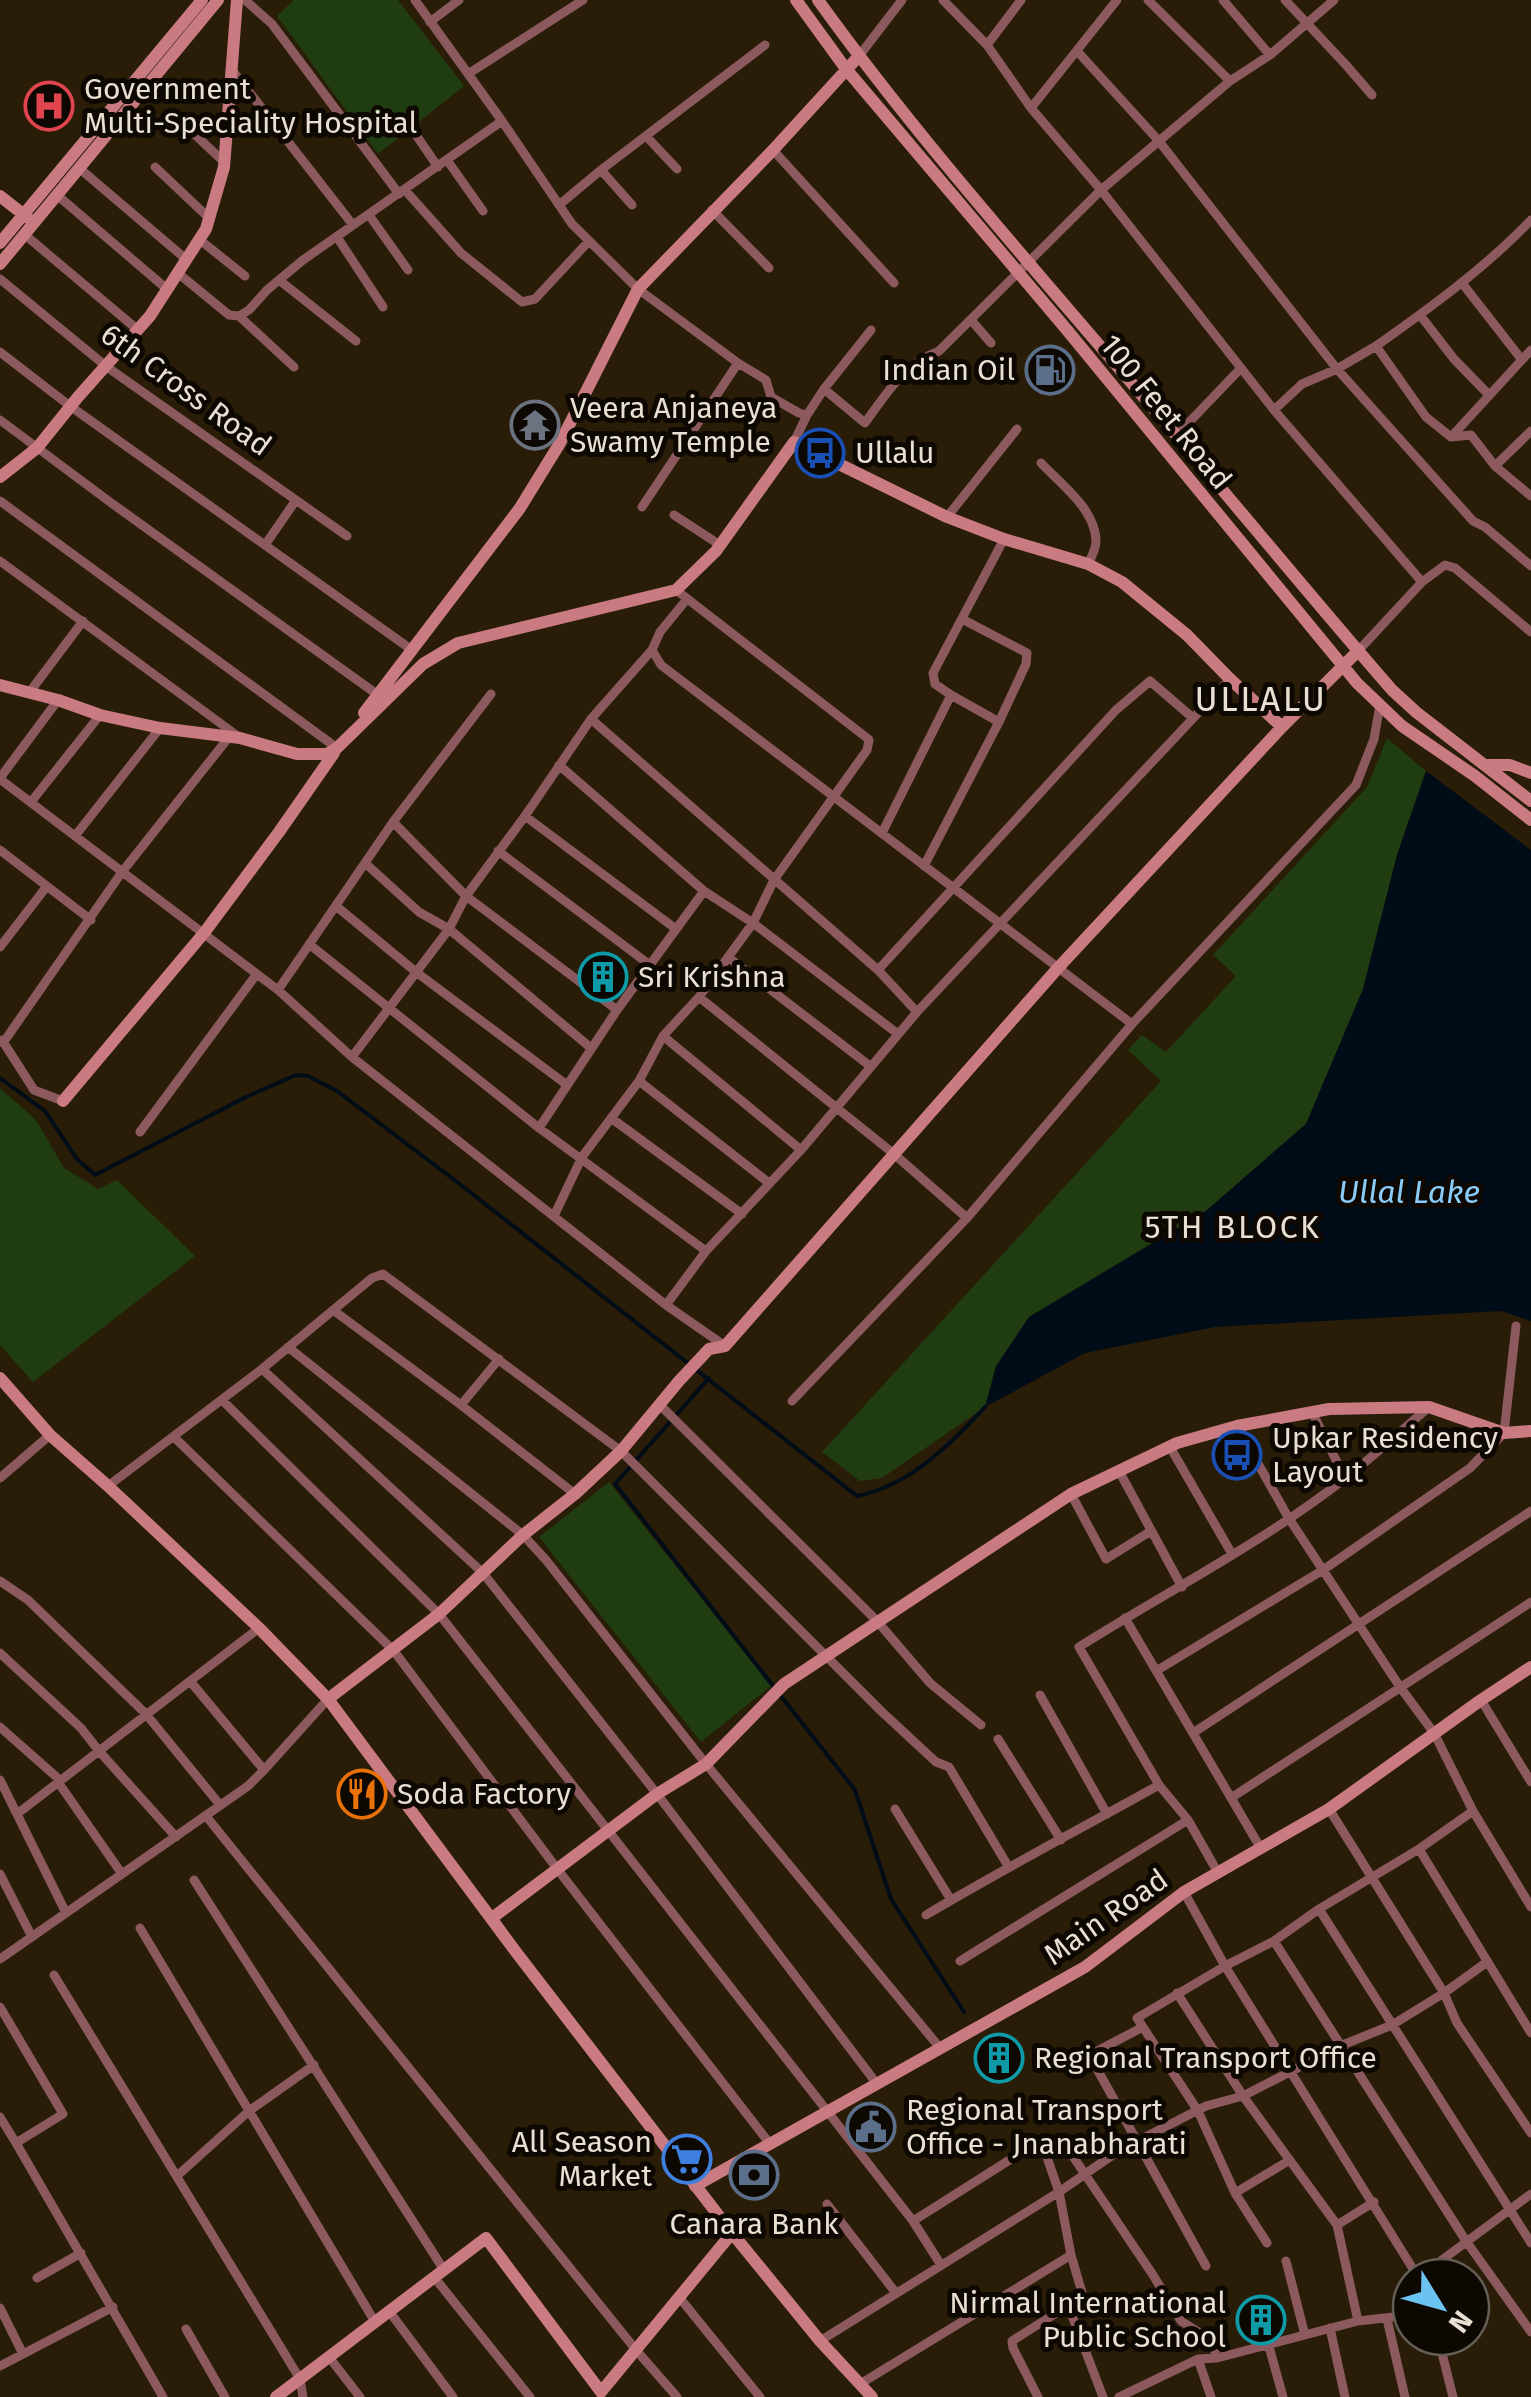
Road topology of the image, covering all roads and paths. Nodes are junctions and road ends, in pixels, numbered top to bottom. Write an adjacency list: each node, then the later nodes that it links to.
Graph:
1 (202, 0): 54 (street)
2 (218, 0): 40 (street)
3 (237, 0): 25 (street)
4 (245, 0): 44 (street)
5 (415, 0): 18 (street)
6 (460, 0): 18 (street)
7 (583, 0): 27 (street)
8 (796, 0): 26 (street, 100 Feet Road)
9 (818, 0): 24 (street, 100 Feet Road)
10 (902, 0): 24 (street)
11 (943, 0): 20 (street)
12 (1021, 0): 20 (street)
13 (1118, 0): 22 (street)
14 (1148, 0): 28 (street)
15 (1223, 0): 23 (street)
16 (1285, 0): 19 (street)
17 (1334, 0): 19 (street)
18 (430, 22): 27 (street)
19 (1307, 25): 23 (street); 29 (street)
20 (987, 44): 30 (street)
21 (764, 45): 34 (street)
22 (1077, 51): 30 (street); 35 (street)
23 (1270, 55): 28 (street)
24 (858, 56): 26 (street); 63 (street, 100 Feet Road)
25 (232, 69): 37 (street); 55 (street)
26 (846, 69): 36 (street); 63 (street, 100 Feet Road)
27 (468, 74): 31 (street)
28 (1230, 81): 35 (street)
29 (1372, 95)
30 (1031, 108): 43 (street)
31 (502, 121): 38 (street); 47 (street)
32 (188, 129): 37 (street)
33 (414, 132): 38 (street)
34 (646, 136): 41 (street); 42 (street)
35 (1158, 140): 43 (street); 89 (street)
36 (773, 150): 49 (street); 69 (street)
37 (224, 162): 52 (street)
38 (443, 163): 44 (street); 50 (street)
39 (155, 167): 52 (street)
40 (79, 168): 45 (street); 60 (street)
41 (677, 169)
42 (601, 170): 47 (street); 48 (street)
43 (1101, 190): 63 (street); 88 (street)
44 (402, 192): 51 (street); 58 (street)
45 (57, 195): 54 (street); 72 (street)
46 (0, 196): 54 (street)
47 (559, 204): 58 (street)
48 (632, 205)
49 (712, 210): 62 (street); 71 (street)
50 (483, 211)
51 (369, 215): 55 (street); 64 (street)
52 (210, 218): 57 (street)
53 (1531, 220): 70 (street)
54 (27, 224): 59 (street); 61 (street); 77 (street)
55 (353, 226): 56 (street)
56 (336, 237): 68 (street); 73 (street)
57 (200, 240): 60 (street); 66 (street)
58 (589, 241): 71 (street)
59 (0, 243)
60 (188, 260): 65 (street)
61 (0, 264)
62 (769, 268)
63 (1024, 269): 76 (street); 98 (street, 100 Feet Road); 126 (street, 100 Feet Road)
64 (408, 270)
65 (179, 274): 72 (street); 75 (street)
66 (246, 276)
67 (0, 279): 86 (street, 6th Cross Road)
68 (279, 280): 75 (street); 79 (street)
69 (894, 283)
70 (1462, 283): 74 (street); 84 (street)
71 (638, 288): 85 (street); 123 (street)
72 (168, 290): 77 (street)
73 (383, 307)
74 (1420, 315): 81 (street); 91 (street)
75 (239, 316): 87 (street)
76 (971, 320): 80 (street); 90 (street)
77 (138, 330): 86 (street)
78 (872, 330): 90 (street)
79 (356, 341)
80 (991, 342)
81 (1376, 346): 89 (street); 99 (street)
82 (1531, 350): 84 (street)
83 (0, 352): 92 (street)
84 (1522, 360): 91 (street)
85 (738, 363): 94 (street); 108 (street)
86 (107, 366): 92 (street); 106 (street, 6th Cross Road)
87 (294, 367)
88 (1242, 368): 93 (street); 98 (street)
89 (1337, 369): 93 (street); 117 (street)
90 (824, 389): 94 (street)
91 (1489, 395): 99 (street)
92 (70, 406): 101 (street); 113 (street)
93 (1274, 410): 118 (street)
94 (807, 414): 100 (street)
95 (0, 420): 101 (street)
96 (1017, 429): 110 (street)
97 (1531, 431): 103 (street)
98 (1176, 436): 125 (street, 100 Feet Road)
99 (1451, 436): 103 (street)
100 (794, 442): 110 (street); 114 (street)
101 (37, 448): 104 (street); 131 (street)
102 (1042, 462): 116 (street)
103 (1494, 466): 105 (street)
104 (0, 477)
105 (1531, 496)
106 (296, 500): 111 (street, 6th Cross Road); 113 (street)
107 (0, 501): 142 (street)
108 (642, 506)
109 (674, 515): 114 (street)
110 (947, 518): 112 (street)
111 (347, 536)
112 (1004, 538): 116 (street); 120 (street)
113 (265, 545): 123 (street)
114 (720, 545): 119 (street)
115 (0, 561): 121 (street)
116 (1088, 564): 127 (street)
117 (1531, 566)
118 (1422, 582): 122 (street); 125 (street)
119 (682, 594): 124 (street); 142 (street); 148 (street)
120 (962, 619): 132 (street); 138 (street)
121 (83, 622): 129 (street); 141 (street)
122 (1531, 632)
123 (412, 650): 131 (street)
124 (652, 650): 137 (street); 148 (street)
125 (1358, 650): 126 (street); 144 (street, 100 Feet Road)
126 (1342, 666): 134 (street, 100 Feet Road); 139 (street)
127 (1230, 679): 136 (street); 139 (street)
128 (0, 685): 129 (street)
129 (29, 693): 133 (street)
130 (491, 694): 153 (street)
131 (378, 695): 142 (street)
132 (951, 695): 138 (street); 154 (street)
133 (58, 700): 135 (street); 147 (street)
134 (1380, 705): 146 (street, 100 Feet Road); 186 (street)
135 (100, 715): 140 (street); 150 (street)
136 (1194, 718): 163 (street); 169 (street)
137 (591, 719): 143 (street); 161 (street)
138 (999, 722): 159 (street)
139 (1282, 727): 177 (street)
140 (160, 728): 141 (street); 155 (street)
141 (234, 738): 142 (street); 160 (street)
142 (337, 748): 172 (street)
143 (559, 764): 151 (street); 164 (street)
144 (1486, 765): 145 (street); 146 (street); 149 (street, 100 Feet Road)
145 (1531, 774)
146 (1475, 776): 152 (street, 100 Feet Road)
147 (0, 779): 150 (street)
148 (834, 796): 154 (street); 161 (street)
149 (1531, 800)
150 (30, 802): 155 (street)
151 (525, 816): 157 (street); 170 (street)
152 (1531, 820)
153 (393, 822): 158 (street); 165 (street)
154 (882, 833): 159 (street)
155 (75, 836): 160 (street)
156 (0, 850): 162 (street)
157 (498, 851): 165 (street); 176 (street)
158 (365, 864): 166 (street); 171 (street)
159 (924, 866): 163 (street)
160 (122, 872): 167 (street); 172 (street)
161 (774, 880): 168 (street); 178 (street)
162 (47, 886): 167 (street); 174 (street)
163 (954, 888): 169 (street); 178 (street)
164 (704, 890): 168 (street); 170 (street)
165 (466, 896): 171 (street); 184 (street)
166 (336, 906): 173 (street); 179 (street)
167 (90, 920): 189 (street)
168 (753, 923): 175 (street); 187 (street)
169 (1000, 924): 177 (street); 185 (street)
170 (676, 928): 176 (street)
171 (448, 929): 179 (street); 190 (street)
172 (204, 933): 180 (street); 195 (street)
173 (310, 944): 181 (street); 183 (street)
174 (0, 947)
175 (728, 957): 182 (street); 192 (street)
176 (650, 965): 184 (street)
177 (1058, 968): 186 (street); 201 (street)
178 (878, 970): 185 (street)
179 (416, 972): 183 (street); 194 (street)
180 (256, 974): 181 (street); 199 (street)
181 (278, 990): 191 (street)
182 (699, 997): 188 (street); 196 (street)
183 (390, 1008): 191 (street); 198 (street)
184 (617, 1010): 190 (street)
185 (917, 1012): 187 (street)
186 (1132, 1024): 206 (street)
187 (898, 1034): 192 (street)
188 (663, 1036): 193 (street); 200 (street)
189 (2, 1041): 195 (street)
190 (592, 1048): 194 (street)
191 (352, 1057): 205 (street)
192 (870, 1066): 196 (street)
193 (640, 1082): 197 (street); 203 (street)
194 (567, 1085): 198 (street)
195 (63, 1101)
196 (836, 1106): 200 (street); 201 (street)
197 (611, 1118): 202 (street); 204 (street)
198 (539, 1128): 202 (street)
199 (140, 1132)
200 (801, 1150): 203 (street)
201 (894, 1154): 206 (street); 211 (street)
202 (582, 1157): 205 (street); 207 (street)
203 (769, 1183): 204 (street)
204 (742, 1214): 207 (street)
205 (554, 1216): 208 (street)
206 (967, 1218): 217 (street)
207 (706, 1251): 208 (street)
208 (666, 1305): 211 (street)
209 (333, 1310): 212 (street); 213 (street); 219 (street)
210 (1516, 1326): 224 (street)
211 (725, 1346): 218 (street)
212 (288, 1347): 214 (street); 238 (street)
213 (499, 1359): 219 (street); 228 (street)
214 (262, 1370): 216 (street); 241 (street)
215 (0, 1378): 225 (street)
216 (222, 1400): 226 (street); 245 (street)
217 (792, 1401)
218 (660, 1404): 228 (street); 247 (street)
219 (461, 1405): 233 (street)
220 (1429, 1407): 221 (street); 224 (street); 231 (street)
221 (1312, 1412): 222 (street); 231 (street)
222 (1237, 1426): 227 (street); 236 (street)
223 (1531, 1431): 224 (street)
224 (1504, 1433): 240 (street)
225 (50, 1435): 230 (street); 232 (street)
226 (174, 1437): 232 (street); 250 (street)
227 (1170, 1447): 229 (street); 239 (street)
228 (622, 1452): 233 (street); 252 (street)
229 (1118, 1471): 234 (street); 237 (street)
230 (0, 1478)
231 (1345, 1478): 236 (street)
232 (108, 1486): 249 (street)
233 (575, 1494): 238 (street)
234 (1071, 1494): 237 (street); 247 (street)
235 (1531, 1511): 248 (street)
236 (1288, 1518): 239 (street); 240 (street)
237 (1151, 1531): 243 (street)
238 (523, 1535): 241 (street); 267 (street)
239 (1232, 1554): 243 (street)
240 (1323, 1570): 248 (street); 254 (street)
241 (483, 1573): 245 (street); 273 (street)
242 (0, 1582): 260 (street)
243 (1182, 1587): 246 (street)
244 (1531, 1602): 256 (street)
245 (439, 1614): 250 (street); 283 (street)
246 (1125, 1618): 254 (street); 272 (street)
247 (877, 1621): 252 (street); 261 (street)
248 (1358, 1623): 256 (street); 263 (street)
249 (259, 1628): 255 (street); 258 (street)
250 (394, 1650): 258 (street); 289 (street)
251 (0, 1653): 266 (street)
252 (827, 1655): 267 (street); 288 (street)
253 (1531, 1667): 259 (street, Main Road)
254 (1156, 1671): 263 (street)
255 (190, 1681): 260 (street); 268 (street)
256 (1400, 1687): 264 (street); 274 (street)
257 (1040, 1695): 280 (street)
258 (328, 1698): 268 (street); 301 (street)
259 (1481, 1700): 264 (street, Main Road); 271 (street)
260 (146, 1714): 266 (street); 275 (street)
261 (982, 1725)
262 (0, 1727): 270 (street)
263 (1192, 1733): 274 (street)
264 (1434, 1733): 277 (street, Main Road); 278 (street)
265 (998, 1739): 285 (street)
266 (99, 1751): 270 (street); 284 (street)
267 (706, 1764): 273 (street); 317 (street)
268 (264, 1770): 275 (street)
269 (0, 1780): 279 (street)
270 (59, 1781): 279 (street); 292 (street)
271 (1531, 1782)
272 (1159, 1784): 280 (street); 282 (street)
273 (657, 1794): 283 (street); 320 (street)
274 (1231, 1798): 286 (street)
275 (220, 1806): 281 (street)
276 (895, 1809): 296 (street)
277 (1329, 1810): 286 (street, Main Road); 293 (street)
278 (1473, 1810): 287 (street); 297 (street)
279 (17, 1814): 299 (street)
280 (1107, 1814): 285 (street)
281 (206, 1816): 284 (street); 372 (street)
282 (1188, 1820): 290 (street); 306 (street)
283 (607, 1832): 289 (street); 324 (street)
284 (176, 1837): 292 (street)
285 (1061, 1840): 288 (street)
286 (1260, 1847): 290 (street, Main Road)
287 (1419, 1849): 293 (street); 307 (street)
288 (1008, 1866): 296 (street)
289 (558, 1870): 301 (street); 329 (street)
290 (1217, 1871): 295 (street, Main Road)
291 (0, 1874): 303 (street)
292 (122, 1874): 299 (street)
293 (1371, 1878): 298 (street); 311 (street)
294 (194, 1880): 318 (street)
295 (1184, 1892): 308 (street); 317 (street, Main Road)
296 (952, 1900): 300 (street)
297 (1531, 1907)
298 (1319, 1909): 304 (street); 313 (street)
299 (66, 1913): 303 (street)
300 (926, 1915)
301 (492, 1918): 334 (street)
302 (140, 1928): 322 (street)
303 (32, 1937): 305 (street)
304 (1274, 1941): 308 (street); 316 (street)
305 (0, 1959)
306 (960, 1961)
307 (1487, 1962): 311 (street); 315 (street)
308 (1225, 1966): 310 (street); 319 (street)
309 (54, 1974): 333 (street)
310 (1177, 1993): 314 (street); 321 (street)
311 (1444, 1993): 313 (street); 326 (street)
312 (0, 2007): 328 (street)
313 (1392, 2026): 316 (street); 340 (street)
314 (1144, 2027): 323 (street); 327 (street)
315 (1531, 2033)
316 (1340, 2046): 319 (street); 344 (street)
317 (940, 2048): 320 (street, Main Road)
318 (314, 2064): 322 (street); 354 (street)
319 (1291, 2073): 321 (street); 338 (street)
320 (877, 2084): 324 (street, Main Road)
321 (1243, 2096): 323 (street); 331 (street)
322 (249, 2110): 333 (street); 365 (street)
323 (1198, 2110): 327 (street); 336 (street)
324 (828, 2112): 329 (street, Main Road); 341 (street)
325 (0, 2117): 328 (street)
326 (1531, 2133)
327 (1138, 2141): 332 (street); 353 (street)
328 (16, 2143): 347 (street)
329 (770, 2144): 334 (street, Main Road)
330 (1072, 2155): 332 (street)
331 (1290, 2160): 336 (street); 342 (street)
332 (1084, 2174): 335 (street); 376 (street)
333 (177, 2176): 379 (street)
334 (696, 2186): 343 (street)
335 (1059, 2192): 341 (street); 348 (street); 352 (street)
336 (1235, 2193): 346 (street)
337 (1531, 2194): 340 (street)
338 (1374, 2202): 342 (street); 349 (street)
339 (828, 2204): 356 (street)
340 (1509, 2210): 344 (street); 345 (street)
341 (913, 2221): 352 (street)
342 (1337, 2225): 364 (street)
343 (732, 2233): 357 (street); 370 (street)
344 (1466, 2241): 350 (street); 368 (street)
345 (1531, 2242)
346 (1267, 2243)
347 (81, 2254): 355 (street); 359 (street)
348 (1071, 2255): 358 (street); 380 (street)
349 (1406, 2257)
350 (1445, 2257)
351 (1286, 2261): 369 (street)
352 (941, 2265): 356 (street)
353 (1206, 2266)
354 (439, 2274): 361 (street); 382 (street); 389 (street)
355 (37, 2278)
356 (896, 2293): 370 (street)
357 (678, 2297): 372 (street); 391 (street)
358 (1068, 2305): 393 (street); 394 (street)
359 (113, 2307): 373 (street); 383 (street)
360 (0, 2308): 373 (street)
361 (389, 2311): 365 (street); 388 (street)
362 (1391, 2318): 363 (street)
363 (1387, 2319): 364 (street); 399 (street)
364 (1358, 2321): 367 (street)
365 (375, 2322): 374 (street)
366 (186, 2328): 384 (street)
367 (1330, 2328): 369 (street); 398 (street)
368 (1531, 2332)
369 (1304, 2335): 371 (street)
370 (820, 2341): 380 (street)
371 (1268, 2344): 376 (street); 397 (street)
372 (636, 2350): 382 (street); 390 (street)
373 (23, 2354): 378 (street)
374 (329, 2357): 379 (street); 387 (street)
375 (1443, 2357): 400 (street)
376 (1217, 2358): 377 (street)
377 (1198, 2359): 381 (street); 396 (street)
378 (0, 2366)
379 (300, 2379): 385 (street); 386 (street)
380 (860, 2384): 392 (street)
381 (1133, 2394): 395 (street)
382 (601, 2395)
383 (163, 2397)
384 (226, 2397)
385 (276, 2397)
386 (302, 2397)
387 (360, 2397)
388 (453, 2397)
389 (530, 2397)
390 (677, 2397)
391 (760, 2397)
392 (872, 2397)
393 (1038, 2397)
394 (1103, 2397)
395 (1119, 2397)
396 (1212, 2397)
397 (1283, 2397)
398 (1345, 2397)
399 (1405, 2397)
400 (1453, 2397)

